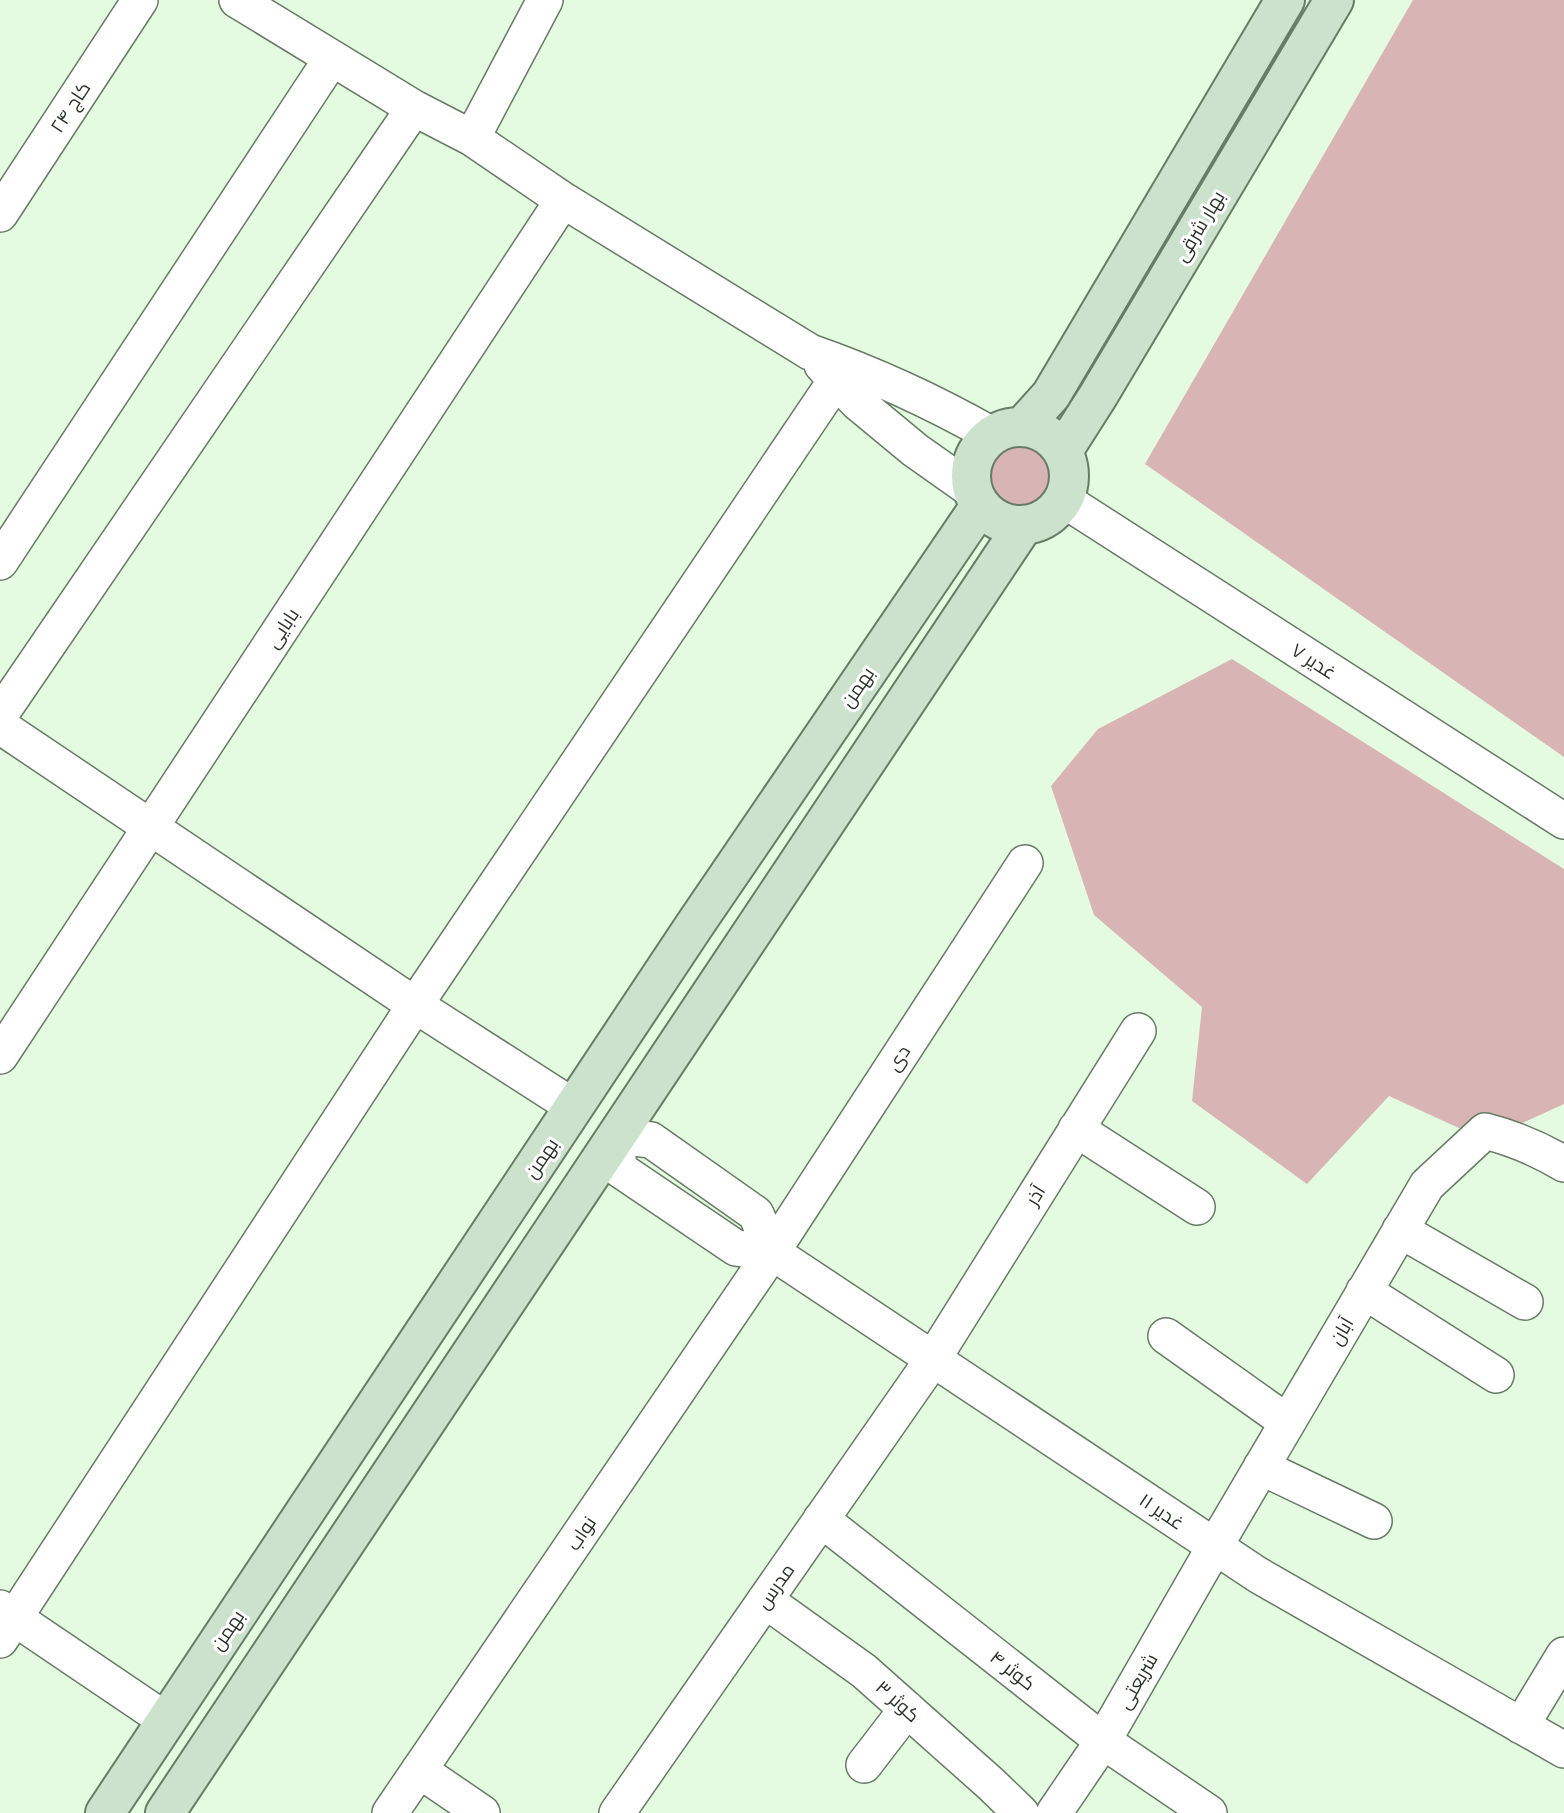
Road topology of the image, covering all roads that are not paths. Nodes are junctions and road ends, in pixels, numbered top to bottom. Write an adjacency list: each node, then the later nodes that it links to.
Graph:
1 (140, 0): 10 (street, کاج ۲۴)
2 (237, 0): 6 (street)
3 (545, 0): 8 (street)
4 (1285, 0): 13 (street)
5 (1334, 0): 14 (street, بهار شرقی)
6 (332, 58): 7 (street); 18 (street)
7 (414, 108): 8 (street); 19 (street)
8 (472, 138): 9 (street)
9 (563, 200): 11 (street); 22 (street, بابایی)
10 (0, 214)
11 (810, 352): 12 (street); 13 (street)
12 (836, 380): 15 (street); 24 (street)
13 (1007, 430): 14 (street); 15 (street)
14 (1063, 451): 16 (street)
15 (976, 498): 17 (street); 27 (street, بهمن)
16 (1064, 500): 17 (street); 21 (street, غدیر ۷)
17 (1023, 526): 29 (street)
18 (0, 562)
19 (0, 715)
20 (0, 726): 22 (street)
21 (1564, 821)
22 (150, 827): 24 (street); 26 (street, بابایی)
23 (1025, 863): 33 (street, دی)
24 (415, 1005): 27 (street); 45 (street)
25 (1138, 1031): 28 (street, آذر)
26 (0, 1056)
27 (575, 1107): 29 (street); 48 (street, بهمن)
28 (1076, 1129): 31 (street); 37 (street, آذر)
29 (616, 1136): 33 (street); 55 (street)
30 (1564, 1164): 32 (street, آبان)
31 (1196, 1207)
32 (1400, 1230): 34 (street, آبان); 35 (street)
33 (772, 1252): 37 (street, غدیر ۱۱); 53 (street, نواب)
34 (1364, 1291): 38 (street); 39 (street, آبان)
35 (1525, 1302)
36 (1166, 1336): 39 (street)
37 (933, 1359): 41 (street, مدرس); 43 (street, غدیر ۱۱)
38 (1496, 1375)
39 (1287, 1422): 40 (street, آبان)
40 (1261, 1467): 42 (street); 43 (street, آبان)
41 (821, 1519): 44 (street, مدرس); 50 (street, کوثر ۴)
42 (1374, 1521)
43 (1215, 1546): 49 (street, غدیر ۱۱); 50 (street, شریعتی)
44 (765, 1600): 47 (street, کوثر ۳); 58 (street, مدرس)
45 (5, 1622): 48 (street)
46 (1564, 1655): 49 (street)
47 (907, 1709): 52 (street); 59 (street, کوثر ۳)
48 (167, 1721): 54 (street, بهمن)
49 (1521, 1726): 51 (street, غدیر ۱۱)
50 (1103, 1741): 60 (street, شریعتی); 61 (street, کوثر ۴)
51 (1564, 1751)
52 (864, 1765)
53 (419, 1770): 56 (street, نواب); 57 (street)
54 (105, 1813)
55 (166, 1813)
56 (390, 1813)
57 (482, 1813)
58 (617, 1813)
59 (1021, 1813)
60 (1054, 1813)
61 (1209, 1813)

